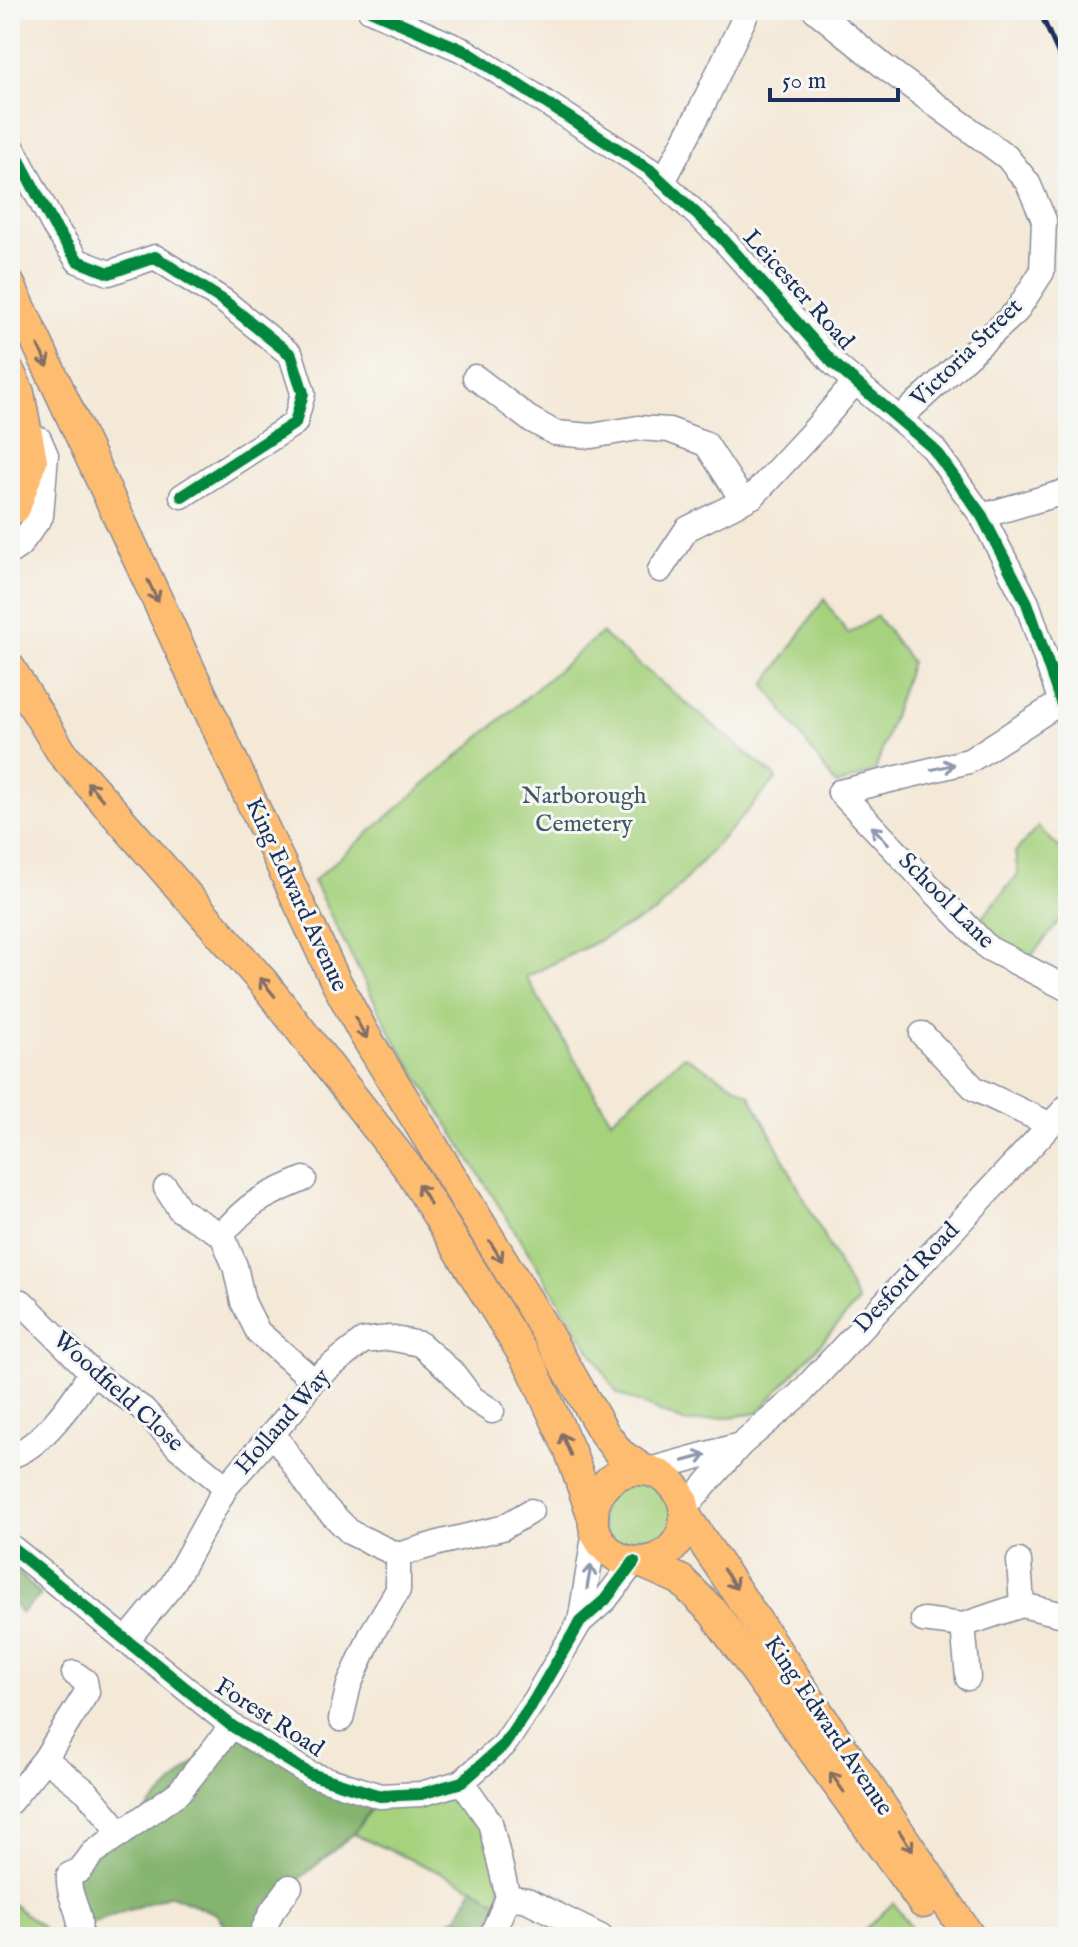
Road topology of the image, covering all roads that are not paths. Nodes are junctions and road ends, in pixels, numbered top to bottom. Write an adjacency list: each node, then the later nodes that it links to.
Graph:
1 (370, 10): 5 (street, Leicester Road)
2 (748, 10): 5 (street)
3 (815, 10): 10 (street, Victoria Street)
4 (10, 143): 12 (street)
5 (663, 182): 8 (street, Leicester Road)
6 (10, 285): 34 (main road, King Edward Avenue, one-way to 34)
7 (475, 377): 13 (street)
8 (856, 381): 10 (street, Leicester Road); 13 (street)
9 (14, 383): 14 (main road); 16 (street)
10 (900, 418): 15 (street, Leicester Road)
11 (1068, 491): 15 (street)
12 (182, 496)
13 (743, 501): 17 (street)
14 (10, 510)
15 (982, 516): 19 (street, Leicester Road)
16 (10, 552)
17 (660, 570)
18 (14, 678): 38 (main road, King Edward Avenue, one-way to 18)
19 (1063, 697): 20 (street, School Lane, one-way to 19)
20 (1068, 989)
21 (922, 1034): 23 (street)
22 (1068, 1106): 23 (street, Desford Road)
23 (1049, 1124): 32 (street, Desford Road)
24 (304, 1179): 26 (street)
25 (166, 1188): 26 (street)
26 (222, 1235): 29 (street)
27 (20, 1297): 28 (street, Woodfield Close)
28 (91, 1372): 33 (street); 35 (street, Woodfield Close)
29 (313, 1380): 30 (street, Holland Way); 31 (street, Holland Way)
30 (492, 1411)
31 (274, 1434): 35 (street, Holland Way); 40 (street)
32 (740, 1445): 34 (street, Desford Road, one-way to 32); 37 (street, Desford Road)
33 (10, 1456)
34 (645, 1470): 37 (main road, King Edward Avenue); 38 (main road)
35 (226, 1487): 48 (street, Holland Way)
36 (531, 1511): 40 (street)
37 (685, 1511): 42 (main road); 59 (main road, King Edward Avenue, one-way to 59)
38 (594, 1524): 42 (main road, King Edward Avenue); 46 (street, Forest Road, one-way to 38)
39 (10, 1546): 48 (street, Forest Road)
40 (398, 1555): 51 (street)
41 (1019, 1561): 43 (street)
42 (637, 1562): 46 (street, Forest Road); 59 (main road, King Edward Avenue, one-way to 42)
43 (1022, 1605): 44 (street); 47 (street)
44 (1068, 1616)
45 (923, 1620): 47 (street)
46 (580, 1622): 54 (street, Forest Road)
47 (963, 1625): 50 (street)
48 (126, 1641): 52 (street, Forest Road)
49 (74, 1673): 53 (street)
50 (968, 1678)
51 (341, 1719)
52 (232, 1726): 54 (street, Forest Road); 56 (street)
53 (45, 1759): 55 (street); 56 (street)
54 (462, 1782): 58 (street)
55 (10, 1802)
56 (122, 1834): 60 (street)
57 (290, 1887): 61 (street)
58 (508, 1897): 62 (street); 63 (street)
59 (959, 1935)
60 (78, 1937)
61 (260, 1937)
62 (491, 1937)
63 (601, 1937)

